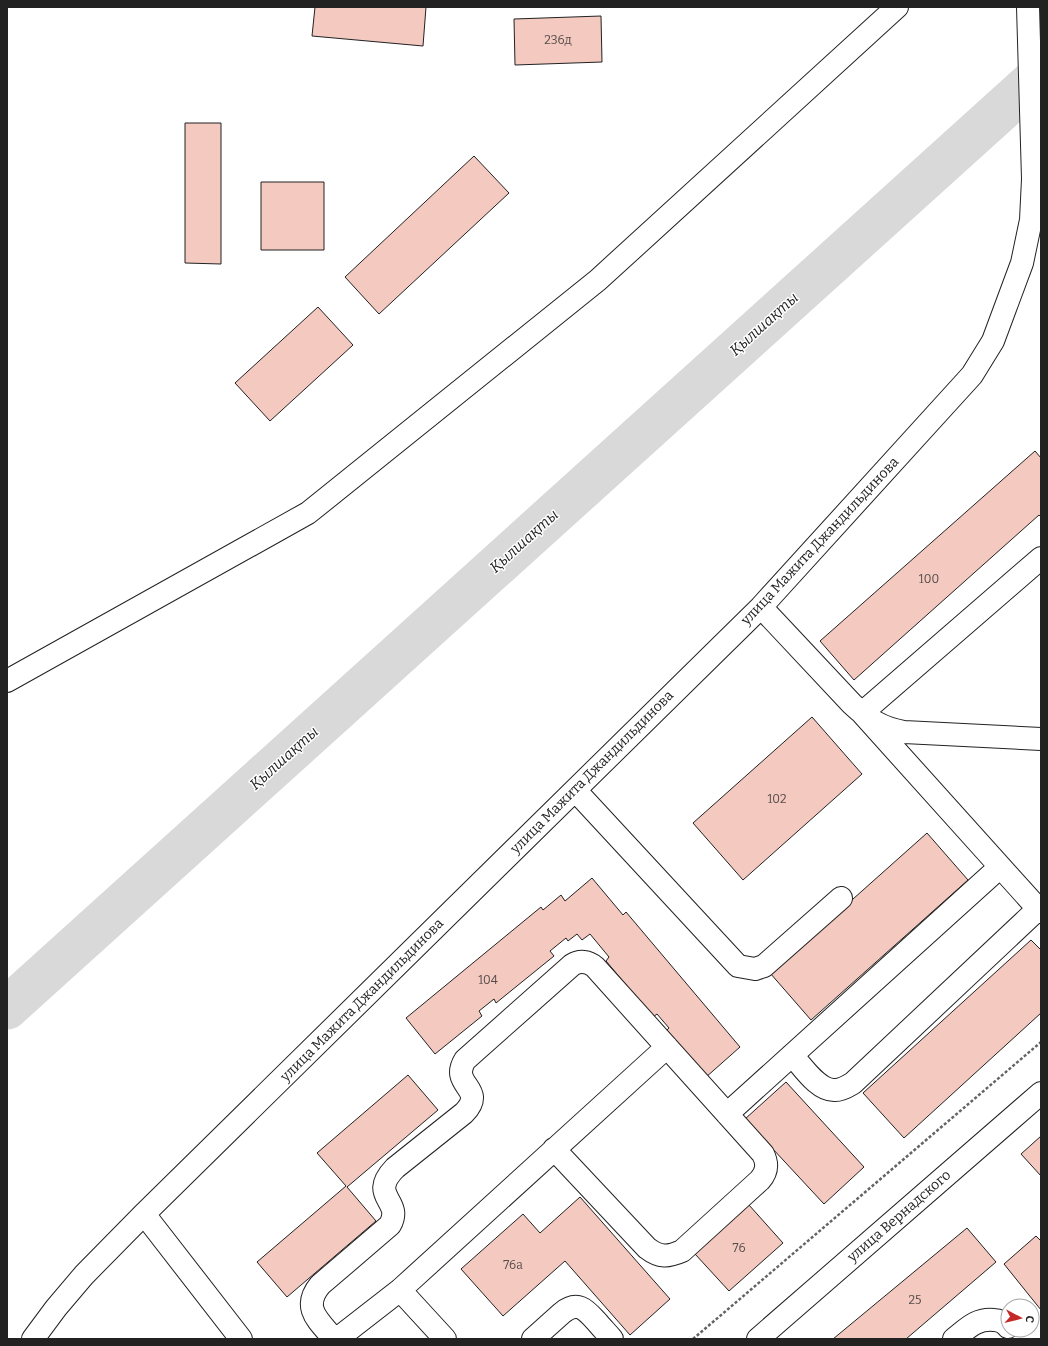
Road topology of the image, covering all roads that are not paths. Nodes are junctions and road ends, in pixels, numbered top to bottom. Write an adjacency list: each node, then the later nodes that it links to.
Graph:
1 (897, 7): 6 (street)
2 (1028, 7): 3 (street, улица Мажита Джандильдинова)
3 (1037, 177): 5 (street, улица Мажита Джандильдинова)
4 (1041, 558): 7 (street)
5 (761, 607): 7 (street); 9 (street, улица Мажита Джандильдинова)
6 (7, 680)
7 (862, 713): 8 (street); 10 (street)
8 (1041, 739)
9 (575, 790): 11 (street); 18 (street, улица Мажита Джандильдинова)
10 (1000, 867): 12 (street); 14 (street)
11 (841, 898)
12 (1040, 911): 14 (street)
13 (667, 1047): 16 (street); 17 (street); 23 (street)
14 (792, 1055): 16 (street)
15 (1041, 1093): 28 (street, улица Вернадского)
16 (727, 1114): 17 (street)
17 (554, 1149): 19 (street)
18 (144, 1214): 21 (street, улица Мажита Джандильдинова); 22 (street)
19 (400, 1290): 24 (street); 25 (street)
20 (1000, 1321): 29 (street)
21 (33, 1339)
22 (241, 1339)
23 (334, 1339)
24 (337, 1339)
25 (445, 1339)
26 (533, 1339): 27 (street)
27 (612, 1339)
28 (758, 1339)
29 (954, 1339)

